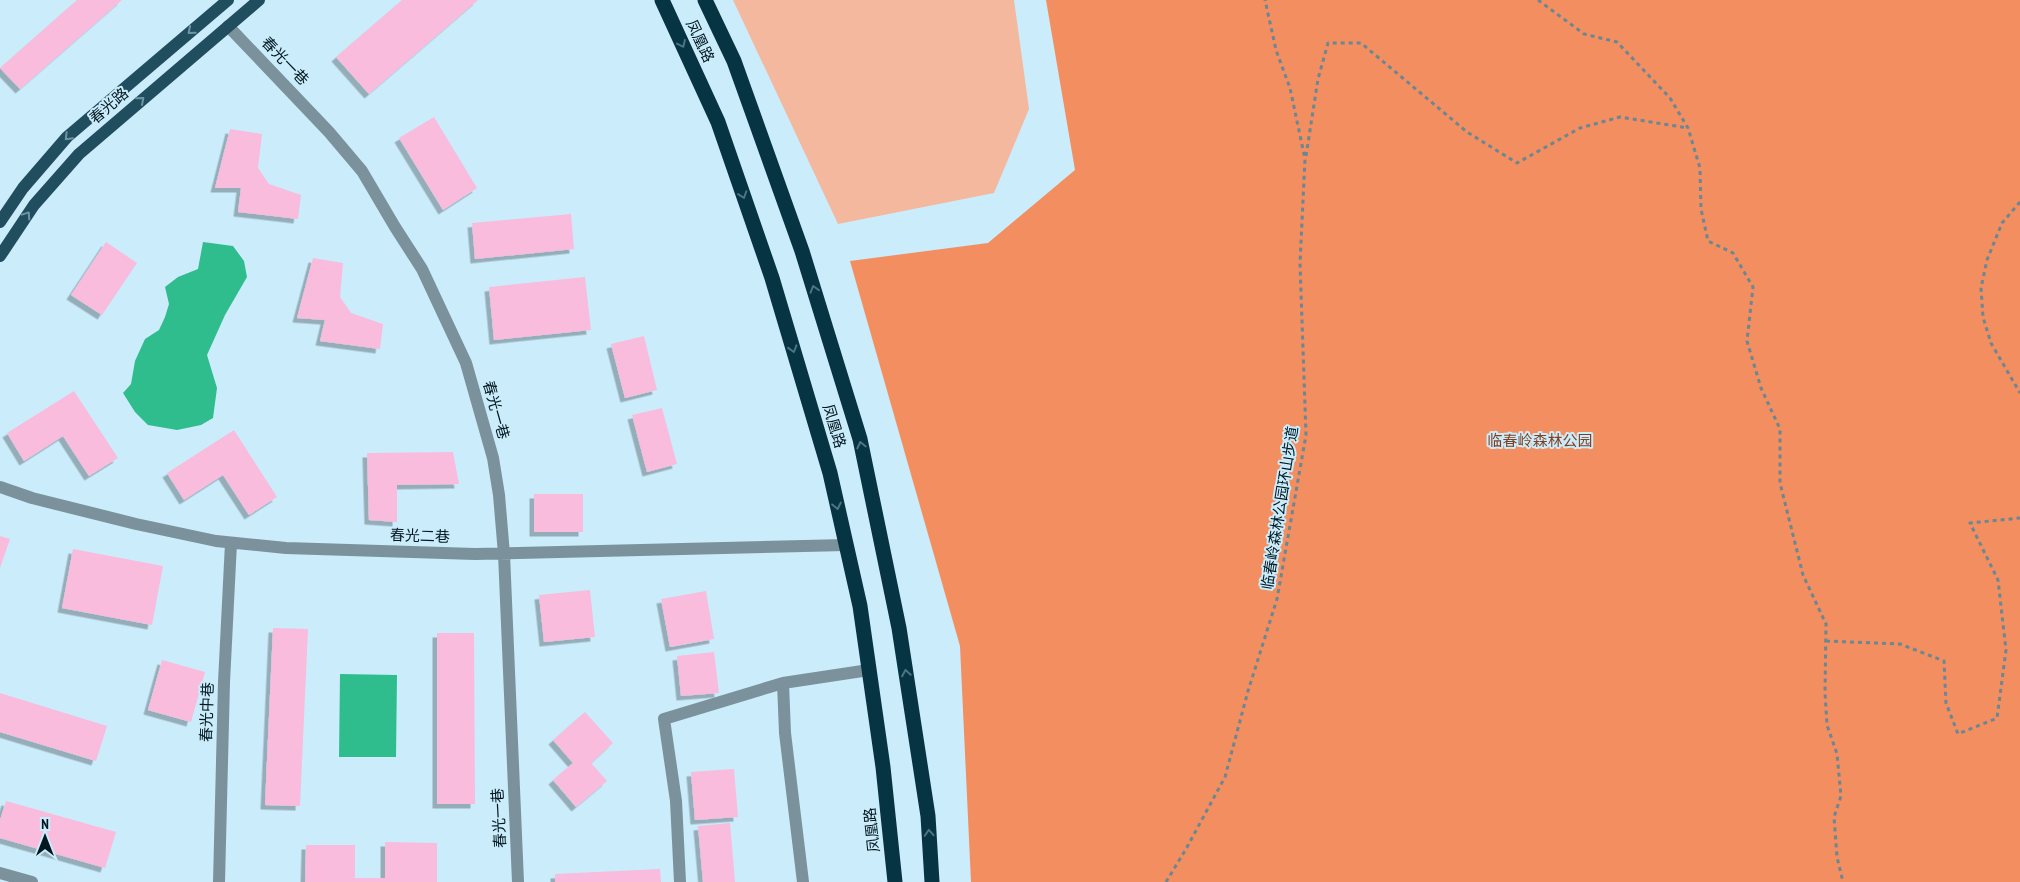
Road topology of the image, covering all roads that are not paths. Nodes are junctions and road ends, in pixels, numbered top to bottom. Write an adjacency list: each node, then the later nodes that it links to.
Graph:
1 (228, 0): 6 (main road, 春光路, one-way to 6)
2 (259, 0): 5 (main road, 春光路)
3 (662, 0): 10 (highway, 凤凰路, one-way to 10)
4 (705, 0): 21 (highway, 凤凰路, one-way to 4)
5 (228, 26): 7 (main road, 春光路, one-way to 5); 11 (street, 春光一巷)
6 (0, 222)
7 (0, 256)
8 (0, 487): 9 (street, 春光二巷)
9 (231, 543): 11 (street, 春光二巷); 16 (street, 春光中巷)
10 (846, 546): 11 (street, 春光二巷); 12 (highway, 凤凰路)
11 (504, 554): 17 (street, 春光一巷)
12 (869, 670): 13 (street); 20 (highway, 凤凰路)
13 (783, 683): 18 (street); 19 (street)
14 (0, 873): 15 (street)
15 (32, 882)
16 (219, 882)
17 (518, 882)
18 (680, 882)
19 (802, 882)
20 (895, 882)
21 (932, 882)

